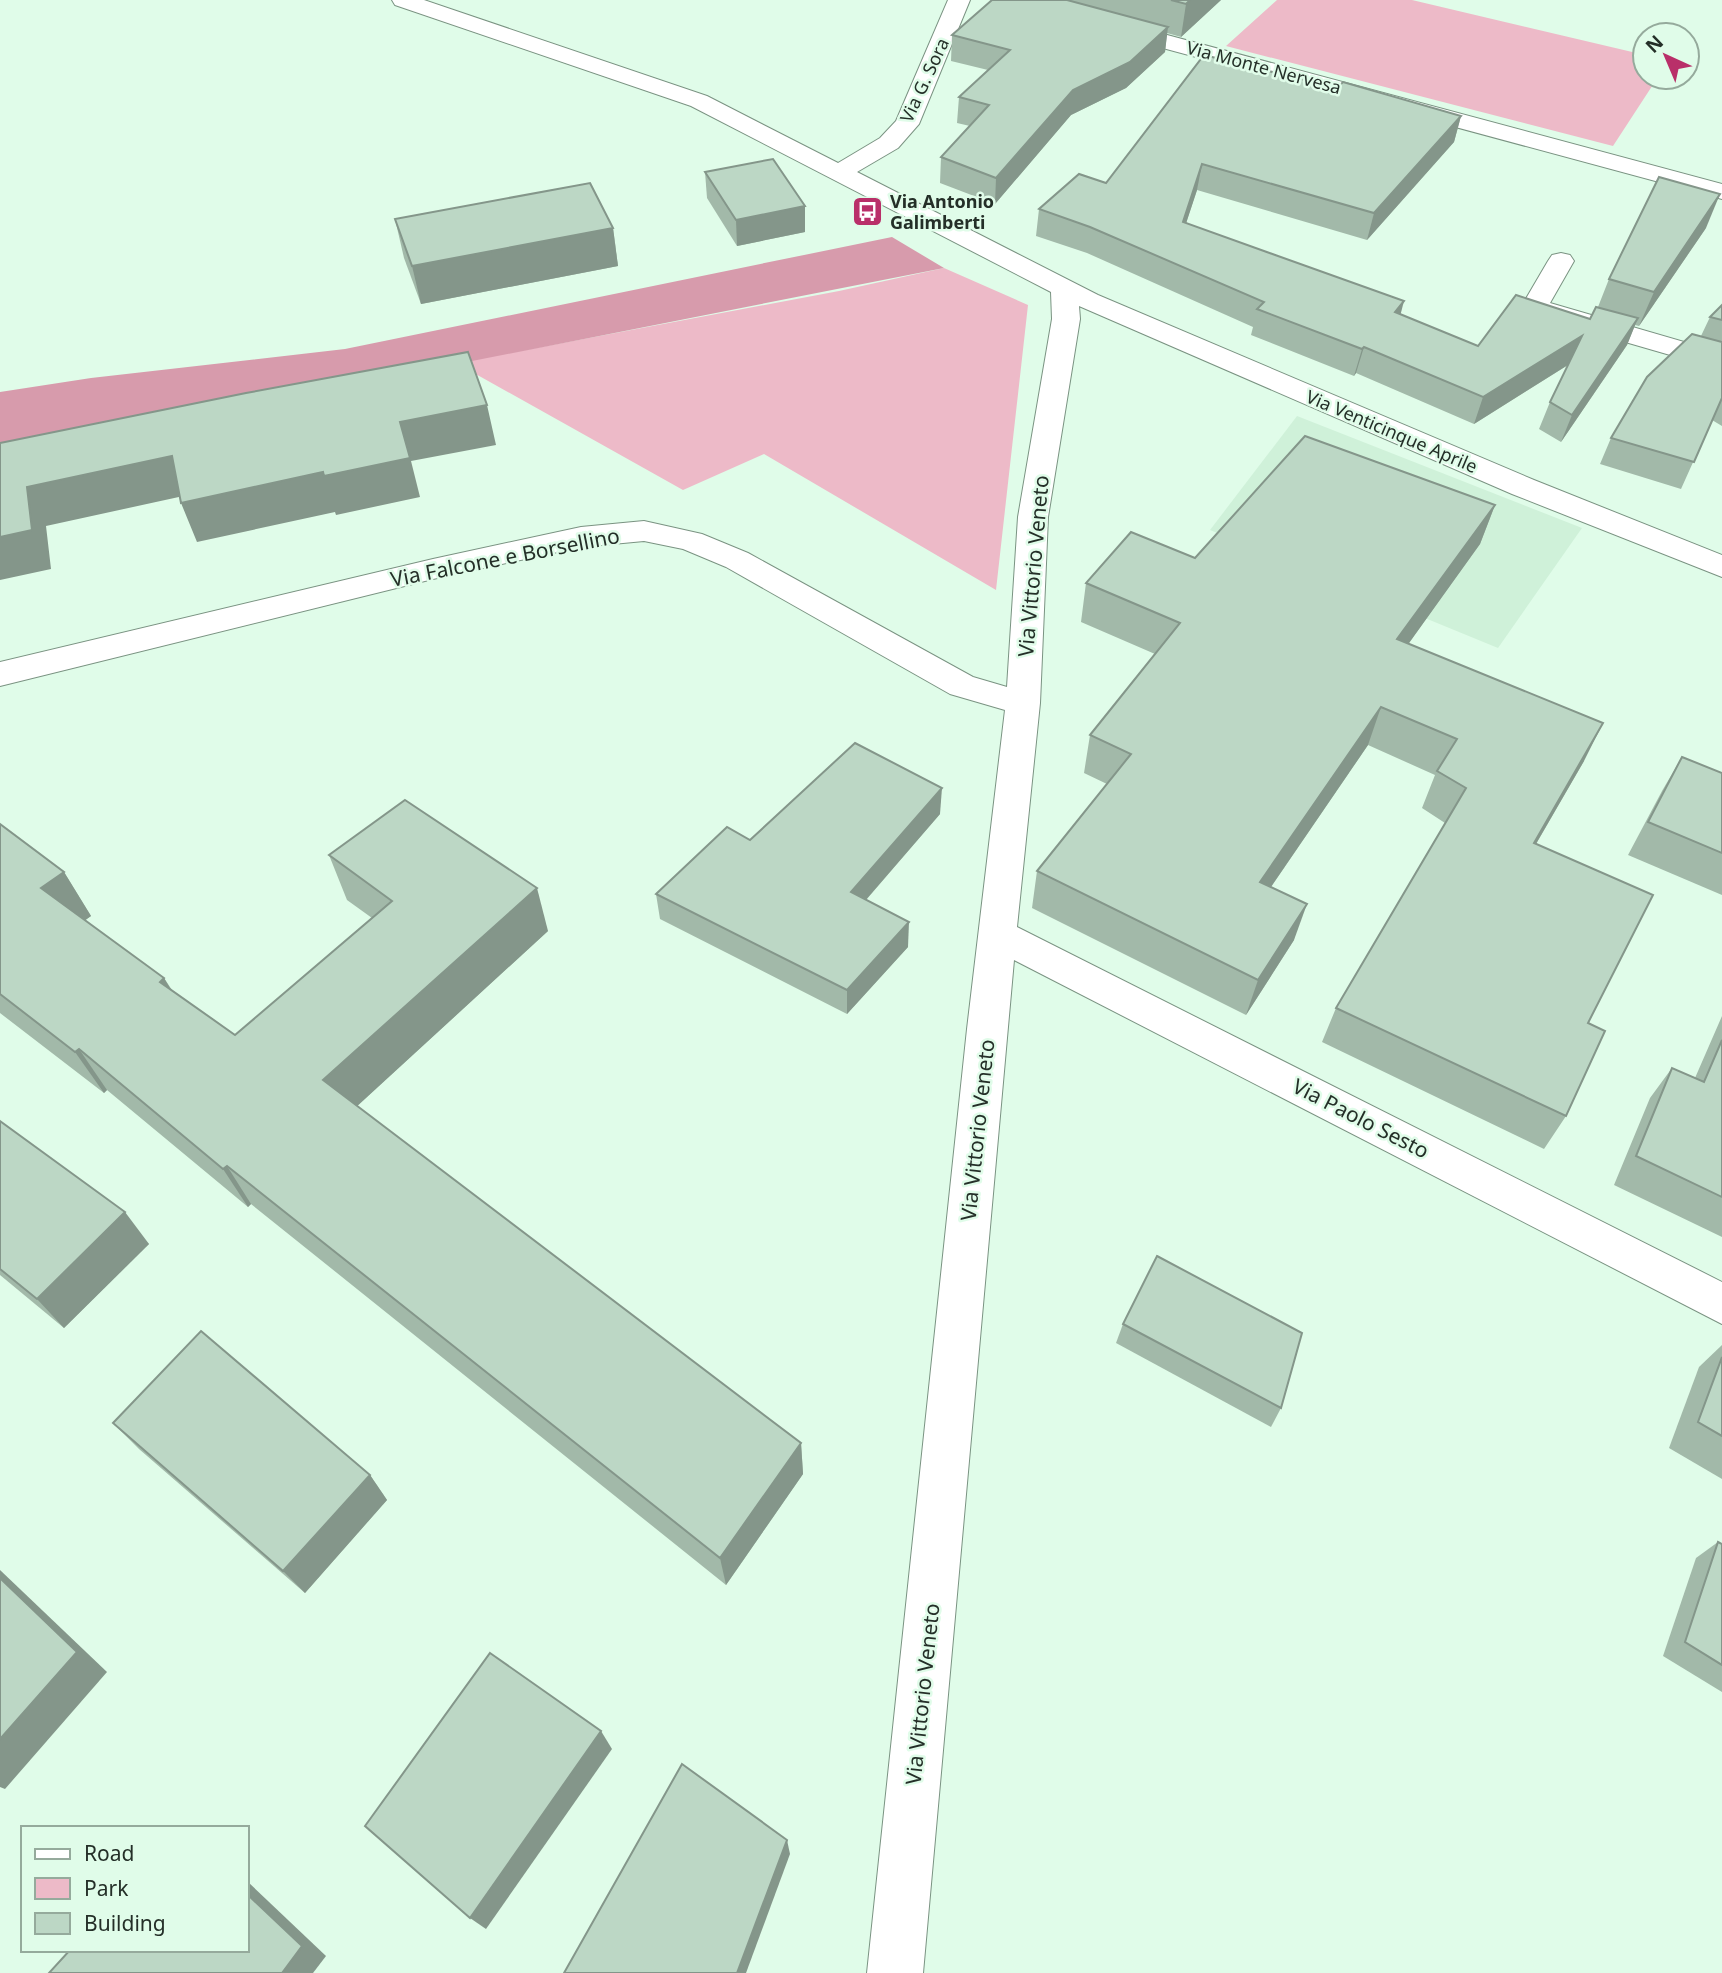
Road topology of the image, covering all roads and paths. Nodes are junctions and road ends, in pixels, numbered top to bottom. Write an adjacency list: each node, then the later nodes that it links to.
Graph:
1 (403, 0): 4 (street)
2 (959, 0): 4 (street, Via G. Sora)
3 (1088, 21): 5 (street, Via Monte Nervesa)
4 (841, 172): 7 (street)
5 (1722, 192)
6 (1560, 261): 8 (street)
7 (1064, 288): 9 (street, Via Venticinque Aprile); 11 (street, Via Vittorio Veneto)
8 (1722, 362)
9 (1722, 566)
10 (0, 674): 11 (street, Via Falcone e Borsellino)
11 (1023, 702): 12 (street, Via Vittorio Veneto)
12 (998, 935): 13 (street, Via Paolo Sesto); 14 (street, Via Vittorio Veneto)
13 (1722, 1304)
14 (895, 1973)

